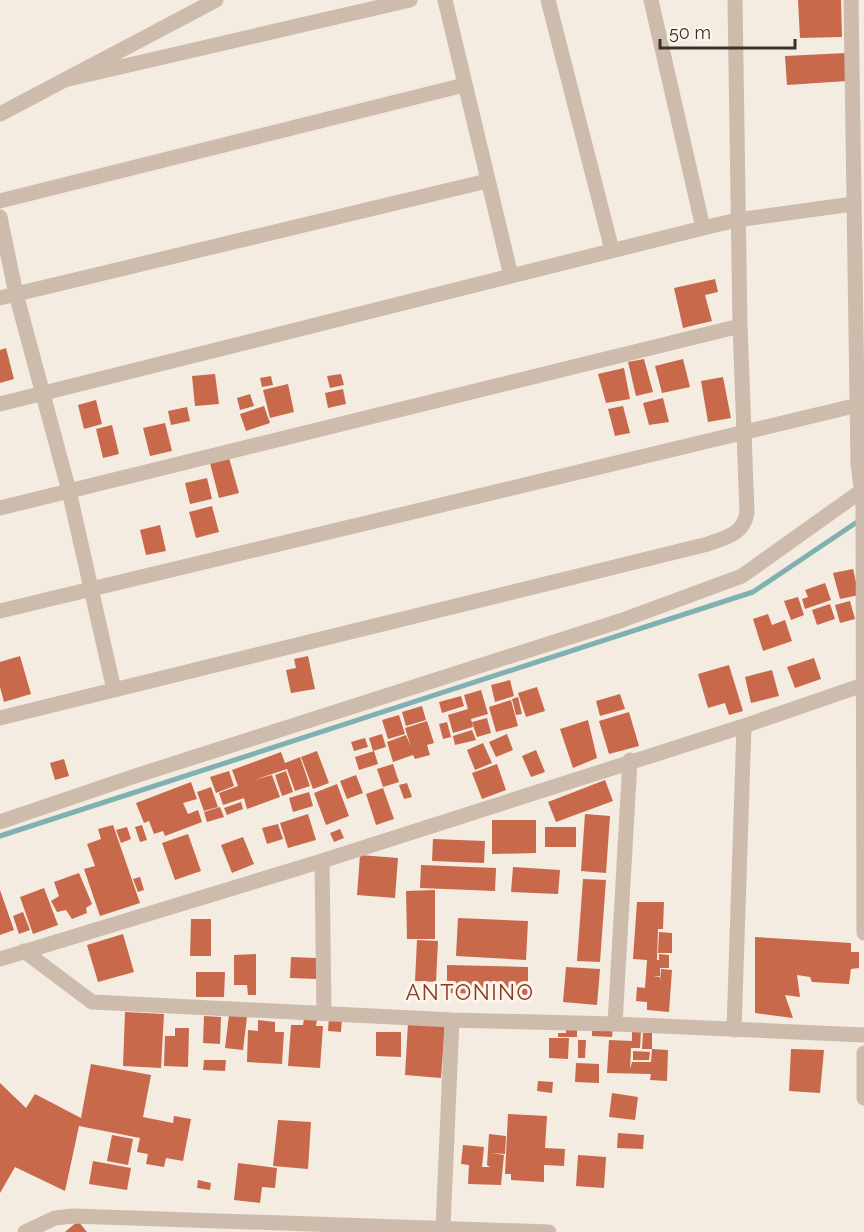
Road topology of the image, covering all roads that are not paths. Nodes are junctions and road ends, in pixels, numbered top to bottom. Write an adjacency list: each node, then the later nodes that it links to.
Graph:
1 (216, 0): 8 (street)
2 (410, 0): 8 (street)
3 (445, 0): 9 (street)
4 (548, 0): 17 (street)
5 (651, 0): 16 (street)
6 (735, 0): 15 (street)
7 (850, 0): 13 (street)
8 (64, 80): 10 (street)
9 (464, 85): 11 (street); 12 (street)
10 (0, 114)
11 (487, 181): 18 (street); 19 (street)
12 (0, 201)
13 (853, 204): 15 (street); 24 (street)
14 (0, 217): 19 (street)
15 (737, 220): 16 (street); 21 (street)
16 (703, 228): 17 (street)
17 (612, 250): 18 (street)
18 (512, 276): 22 (street)
19 (16, 294): 20 (street); 22 (street)
20 (0, 298)
21 (740, 326): 25 (street); 26 (street)
22 (45, 394): 23 (street); 26 (street)
23 (0, 404)
24 (858, 405): 25 (street); 27 (street)
25 (744, 433): 30 (street); 33 (street)
26 (69, 491): 28 (street); 30 (street)
27 (863, 494): 29 (street); 37 (street)
28 (0, 508)
29 (863, 550): 32 (street)
30 (91, 589): 31 (street); 33 (street)
31 (0, 611)
32 (863, 685): 35 (street); 39 (street)
33 (114, 690): 34 (street)
34 (0, 718)
35 (744, 726): 36 (street); 45 (street)
36 (630, 760): 38 (street); 44 (street)
37 (0, 822)
38 (322, 861): 40 (street); 42 (street)
39 (864, 933)
40 (24, 951): 41 (street); 42 (street)
41 (0, 959)
42 (324, 1013): 43 (street)
43 (452, 1020): 44 (street); 50 (street)
44 (615, 1024): 45 (street)
45 (734, 1030): 46 (street)
46 (864, 1035)
47 (864, 1053): 48 (street)
48 (864, 1078): 49 (street)
49 (864, 1098)
50 (443, 1227): 51 (street); 52 (street)
51 (25, 1232)
52 (549, 1232)

